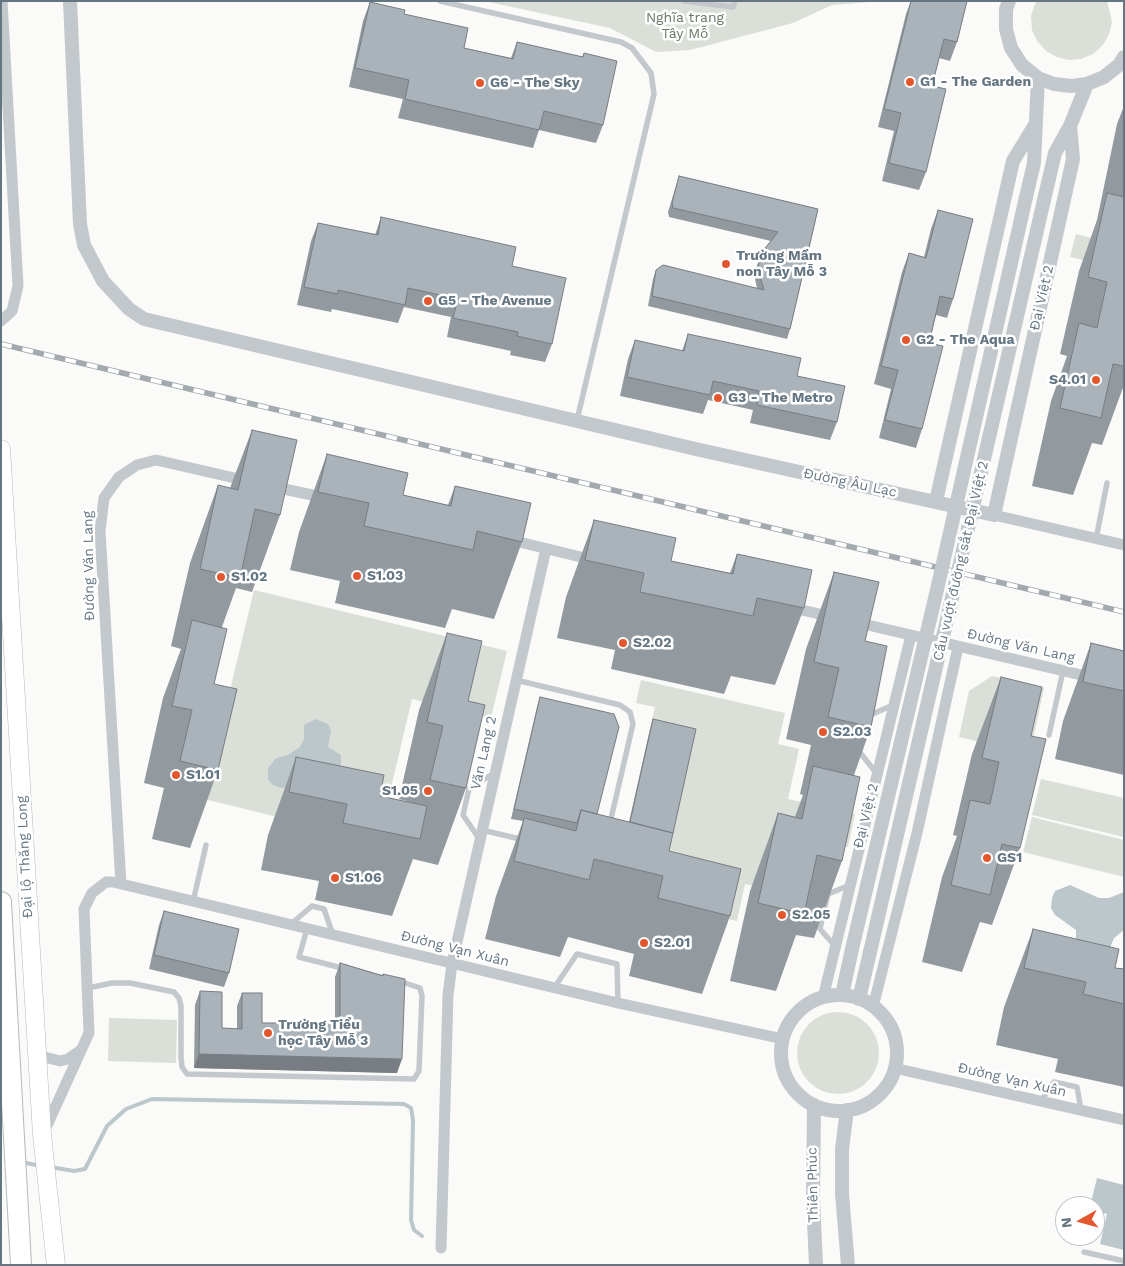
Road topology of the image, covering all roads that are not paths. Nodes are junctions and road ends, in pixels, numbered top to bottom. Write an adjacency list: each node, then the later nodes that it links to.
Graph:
1 (2, 1): 12 (street)
2 (70, 1): 13 (street, Đường Âu Lạc)
3 (440, 1): 13 (lane)
4 (684, 1): 5 (lane)
5 (735, 1)
6 (1009, 1): 8 (street)
7 (1124, 57): 9 (street)
8 (1038, 78): 9 (street); 10 (street)
9 (1087, 84): 11 (street, Đại Việt 2)
10 (1035, 125): 17 (street); 53 (street, Cầu vượt đường sắt Đại Việt 2, bridge)
11 (1070, 126): 18 (street, Đại Việt 2); 55 (street, Cầu vượt đường sắt Đại Việt 2, bridge)
12 (1, 321)
13 (577, 420): 17 (street, Đường Âu Lạc)
14 (1, 448): 60 (main road, Đại lộ Thăng Long)
15 (1108, 483): 20 (lane)
16 (338, 501): 40 (street, Đường Văn Lang)
17 (936, 501): 18 (street, Đường Âu Lạc)
18 (994, 515): 20 (street, Đường Âu Lạc)
19 (495, 536): 22 (street)
20 (1096, 539): 21 (street, Đường Âu Lạc)
21 (1124, 545)
22 (546, 549): 23 (street); 28 (street, Văn Lang 2)
23 (601, 562)
24 (773, 603): 25 (street, Đường Văn Lang)
25 (910, 635): 26 (street, Đường Văn Lang); 30 (street, Đại Việt 2)
26 (958, 647): 27 (street, Đường Văn Lang); 57 (street)
27 (1063, 671): 29 (street, Đường Văn Lang); 32 (lane)
28 (516, 680): 34 (street, Văn Lang 2); 36 (lane)
29 (1124, 685)
30 (893, 705): 31 (lane); 35 (street, Đại Việt 2)
31 (863, 725)
32 (1049, 735)
33 (859, 741): 35 (lane)
34 (495, 772): 37 (street, Văn Lang 2); 37 (lane)
35 (877, 774): 41 (street, Đại Việt 2)
36 (608, 829)
37 (481, 835): 38 (lane); 48 (street, Văn Lang 2)
38 (531, 842)
39 (206, 845): 43 (lane)
40 (121, 884): 43 (street, Đường Vạn Xuân); 51 (street)
41 (850, 885): 47 (street, Đại Việt 2); 47 (lane)
42 (1, 902): 71 (highway)
43 (193, 902): 44 (street, Đường Vạn Xuân)
44 (290, 925): 45 (street, Đường Vạn Xuân); 46 (lane)
45 (307, 929): 46 (street, Đường Vạn Xuân); 49 (lane)
46 (332, 935): 48 (street, Đường Vạn Xuân)
47 (835, 946): 54 (street, Đại Việt 2)
48 (452, 964): 52 (street, Đường Vạn Xuân); 68 (street, Văn Lang 2)
49 (356, 971)
50 (395, 980): 51 (lane)
51 (88, 988): 59 (street)
52 (554, 988): 56 (street, Đường Vạn Xuân); 56 (lane)
53 (842, 995): 54 (street); 55 (street)
54 (823, 998): 58 (street)
55 (859, 999): 57 (street)
56 (618, 1003): 58 (street, Đường Vạn Xuân)
57 (873, 1007): 61 (street)
58 (783, 1039): 63 (street)
59 (84, 1047): 60 (street); 67 (street)
60 (37, 1055): 67 (main road, Đại lộ Thăng Long)
61 (894, 1068): 62 (street, Đường Vạn Xuân); 64 (street)
62 (1041, 1101): 65 (street, Đường Vạn Xuân); 65 (lane)
63 (814, 1105): 64 (street); 73 (street, Thiên Phúc)
64 (846, 1110): 74 (street)
65 (1081, 1110): 66 (street, Đường Vạn Xuân)
66 (1124, 1120)
67 (42, 1138): 72 (main road, Đại lộ Thăng Long)
68 (441, 1248)
69 (1084, 1252): 70 (lane)
70 (1124, 1261)
71 (21, 1265)
72 (56, 1265)
73 (816, 1265)
74 (848, 1265)

